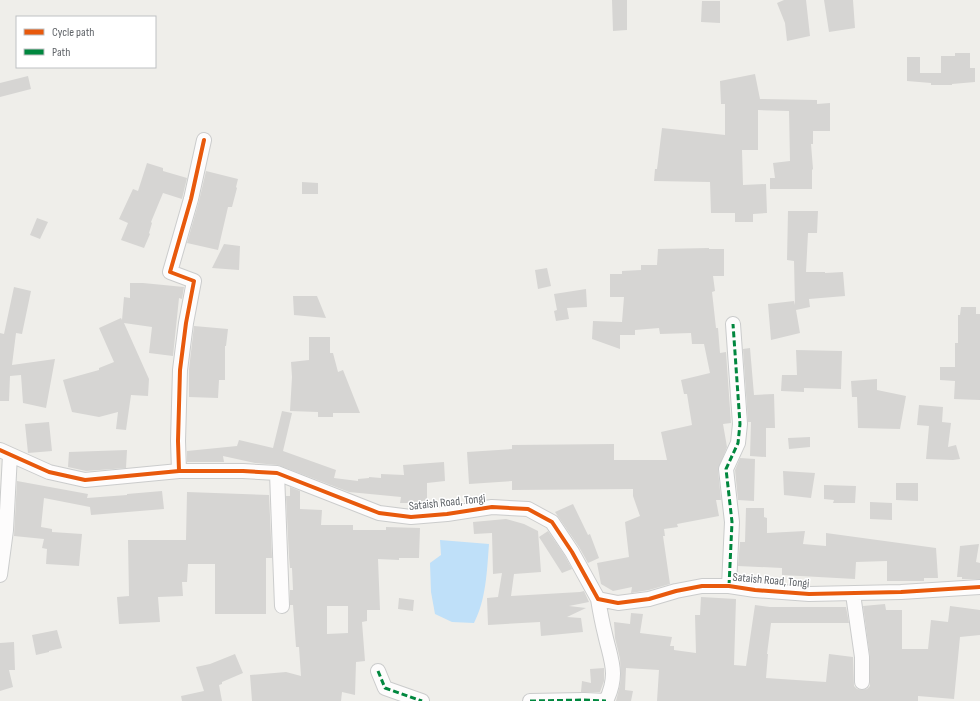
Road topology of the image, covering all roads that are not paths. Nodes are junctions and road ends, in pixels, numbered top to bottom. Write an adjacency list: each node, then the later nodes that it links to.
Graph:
1 (204, 140): 4 (street)
2 (733, 324): 7 (street)
3 (5, 452): 4 (street, Sataish Road, Tongi); 6 (street)
4 (179, 471): 5 (street, Sataish Road, Tongi)
5 (277, 473): 10 (street, Sataish Road, Tongi); 11 (street)
6 (0, 575)
7 (729, 586): 9 (street, Sataish Road, Tongi); 10 (street, Sataish Road, Tongi)
8 (980, 587): 9 (street, Sataish Road, Tongi)
9 (853, 594): 13 (street)
10 (598, 599): 16 (street)
11 (282, 606)
12 (378, 671): 14 (street)
13 (862, 682)
14 (422, 701)
15 (530, 701): 16 (street)
16 (606, 701)

